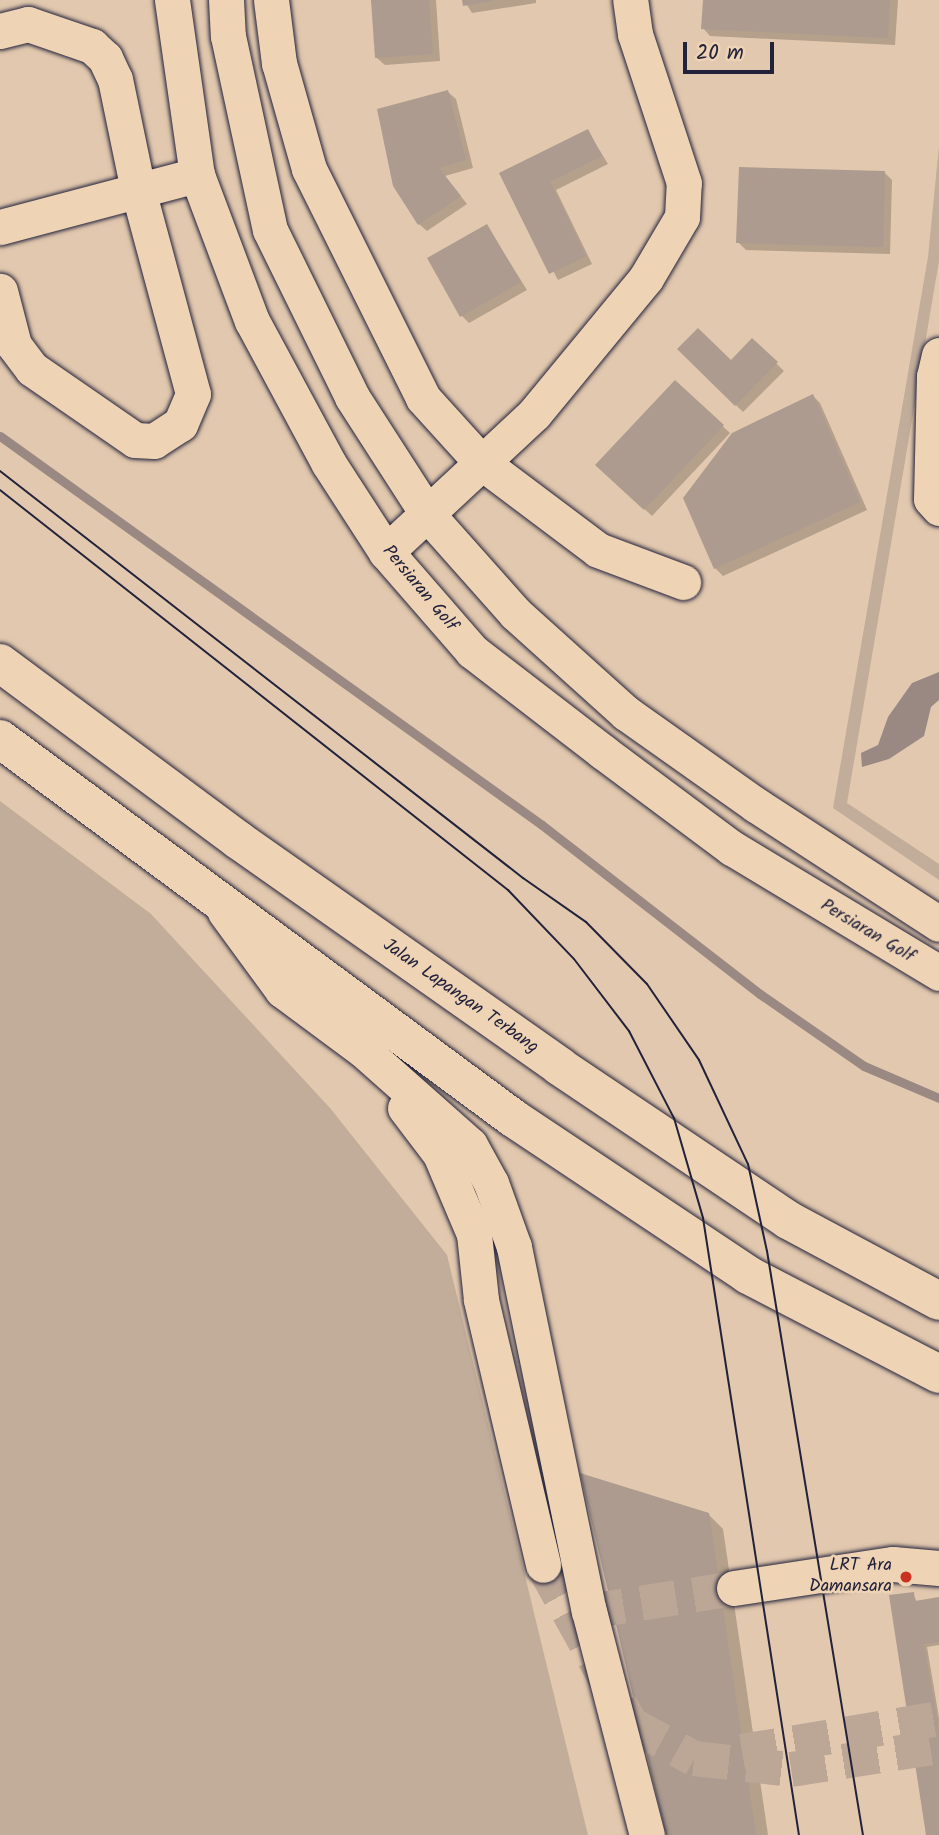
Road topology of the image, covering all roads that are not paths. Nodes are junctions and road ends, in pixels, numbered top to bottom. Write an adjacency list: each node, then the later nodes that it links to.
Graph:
1 (172, 0): 6 (street, Persiaran Golf)
2 (226, 0): 13 (street)
3 (271, 0): 11 (street)
4 (630, 0): 11 (street)
5 (0, 31): 7 (street)
6 (197, 175): 7 (street); 14 (street, Persiaran Golf)
7 (138, 190): 8 (street); 9 (street)
8 (0, 227)
9 (0, 291)
10 (939, 355): 12 (street)
11 (481, 462): 13 (street); 15 (street)
12 (939, 509)
13 (428, 515): 14 (street); 19 (street)
14 (386, 552): 20 (street, Persiaran Golf)
15 (683, 582)
16 (0, 663): 22 (main road, Jalan Lapangan Terbang)
17 (0, 739): 18 (main road)
18 (217, 901): 21 (street); 23 (main road)
19 (939, 924)
20 (939, 973)
21 (363, 1050): 24 (street); 27 (street)
22 (939, 1301)
23 (939, 1374)
24 (542, 1565)
25 (939, 1567): 26 (street)
26 (734, 1588)
27 (648, 1835)

